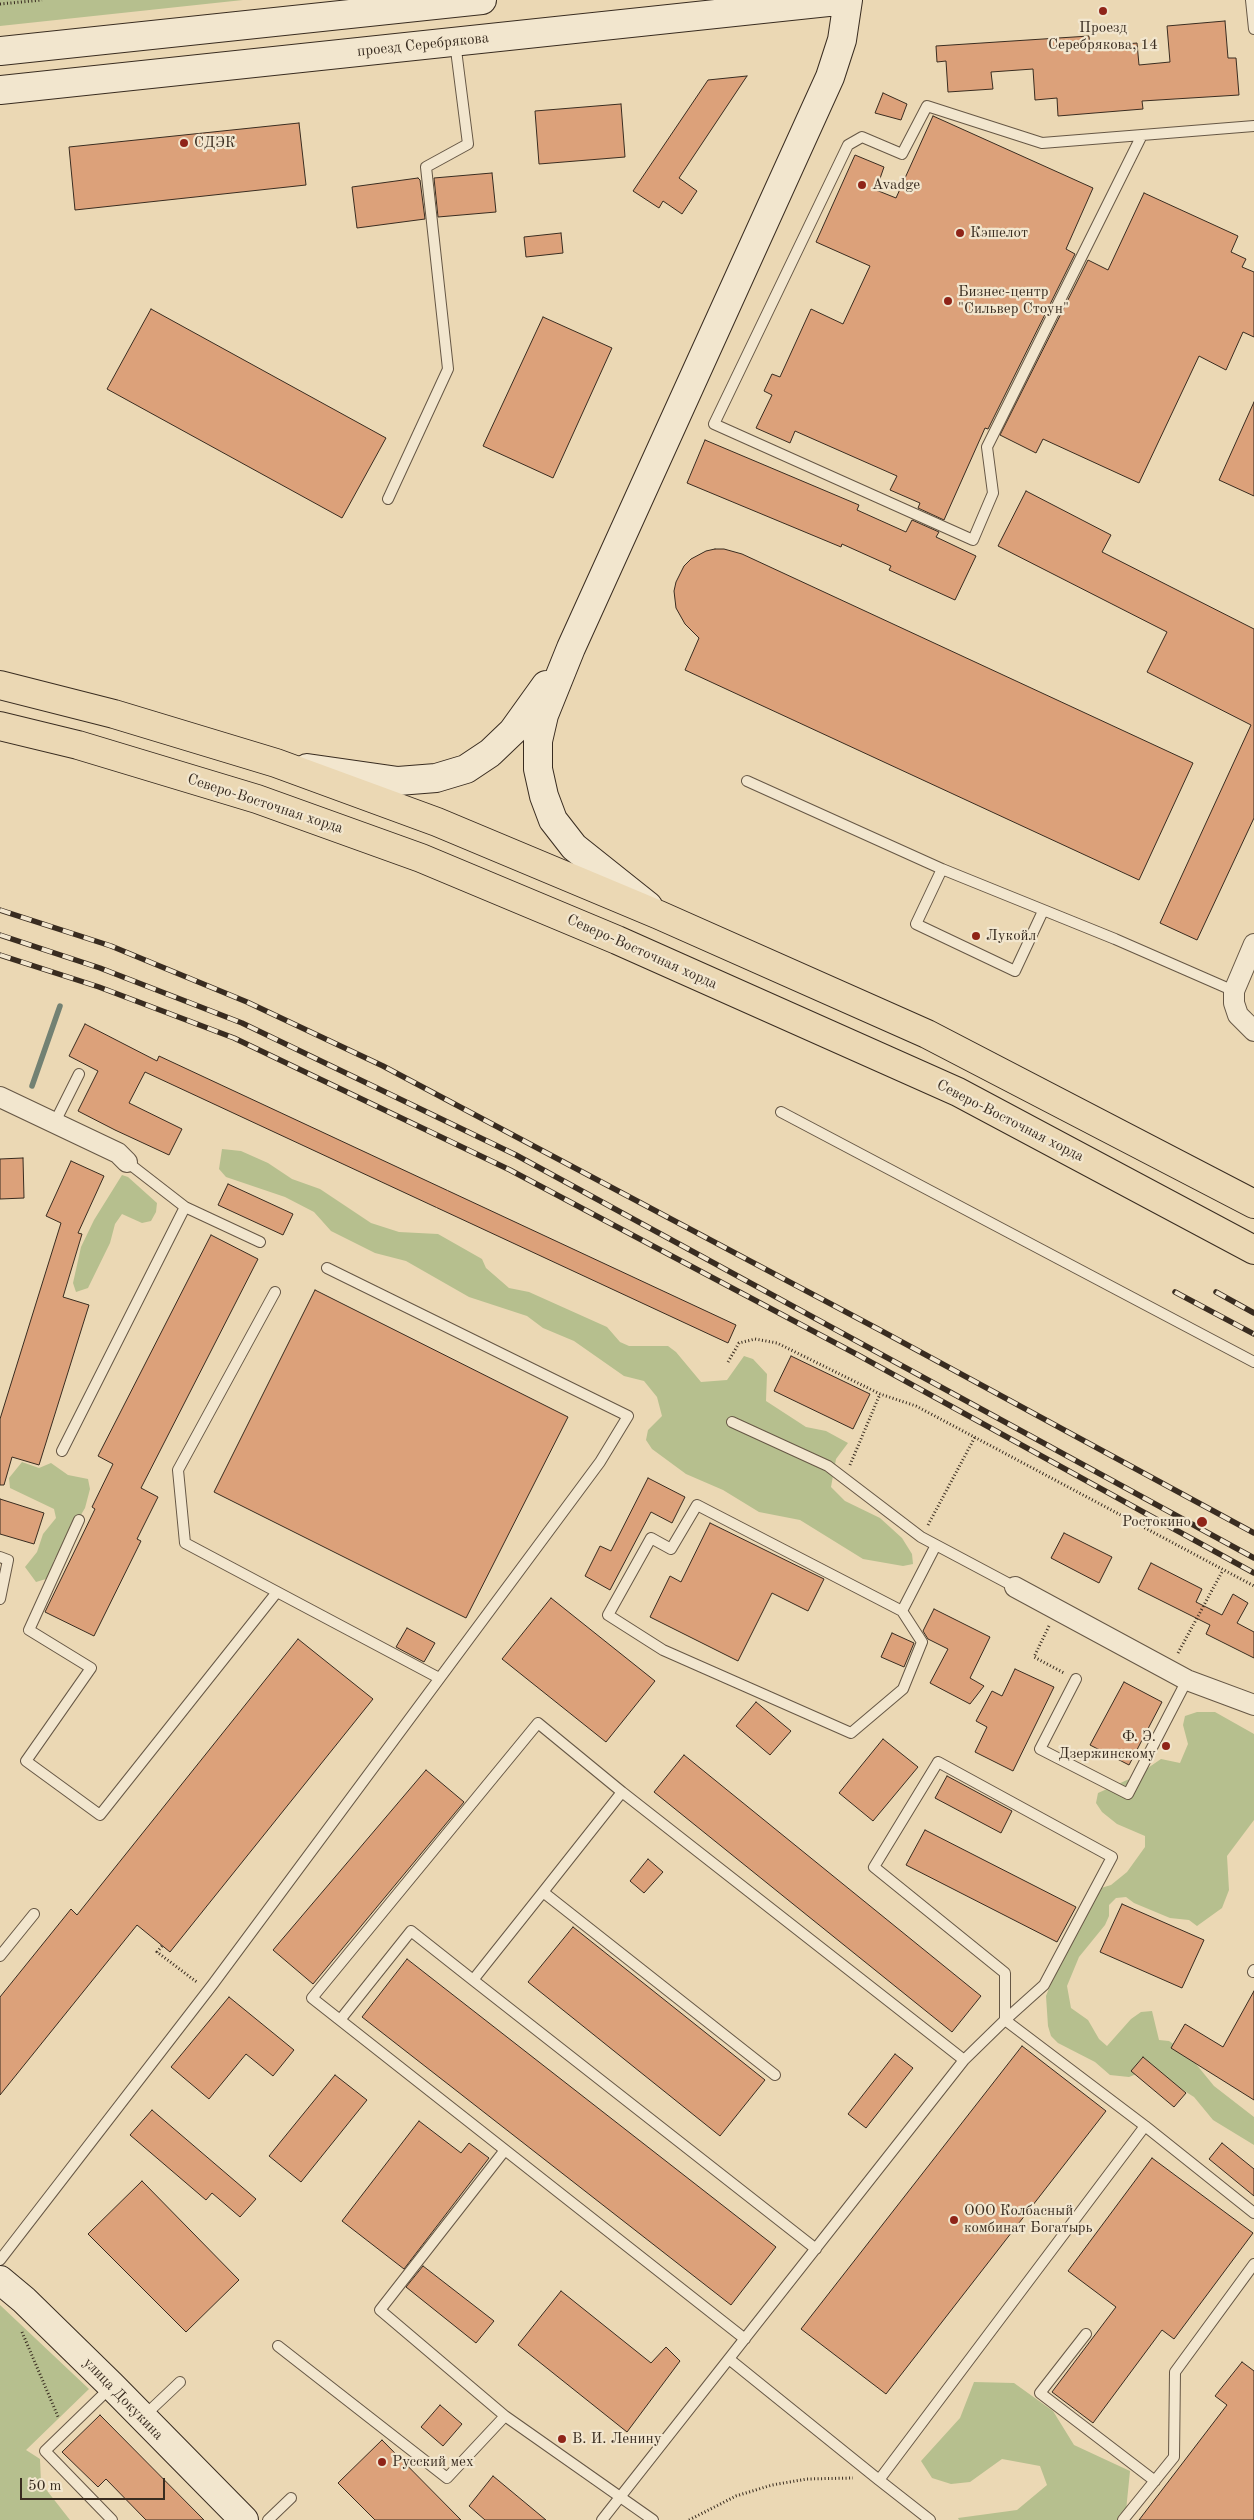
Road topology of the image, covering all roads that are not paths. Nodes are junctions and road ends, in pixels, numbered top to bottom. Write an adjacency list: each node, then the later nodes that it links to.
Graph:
1 (482, 0): 6 (main road)
2 (848, 0): 5 (main road, проезд Серебрякова); 11 (main road)
3 (1251, 0): 4 (lane)
4 (1254, 30)
5 (455, 41): 7 (main road, проезд Серебрякова); 10 (lane)
6 (0, 51)
7 (0, 90)
8 (1254, 126): 9 (lane)
9 (1142, 135): 9 (lane)
10 (388, 498)
11 (571, 648): 14 (main road); 18 (main road)
12 (0, 685): 14 (main road)
13 (4, 727): 30 (main road, Северо-Восточная хорда)
14 (276, 763): 18 (main road)
15 (747, 781): 16 (lane)
16 (942, 869): 17 (lane); 17 (lane)
17 (1043, 911): 20 (lane)
18 (659, 915): 27 (main road)
19 (1254, 944): 20 (street)
20 (1234, 991): 21 (street)
21 (1254, 1031)
22 (79, 1074): 25 (lane)
23 (0, 1097): 25 (street)
24 (781, 1112): 33 (lane)
25 (55, 1122): 26 (street)
26 (127, 1162): 28 (lane)
27 (1245, 1199)
28 (185, 1207): 29 (lane); 35 (lane)
29 (260, 1242)
30 (1254, 1250)
31 (327, 1268): 43 (lane)
32 (275, 1292): 40 (lane)
33 (1254, 1362)
34 (732, 1422): 37 (lane)
35 (62, 1451)
36 (79, 1520): 40 (lane)
37 (936, 1545): 39 (lane); 42 (lane)
38 (0, 1557): 41 (lane)
39 (1016, 1587): 45 (street)
40 (277, 1592): 43 (lane)
41 (0, 1598)
42 (902, 1611): 42 (lane)
43 (439, 1678): 60 (lane)
44 (1076, 1679): 45 (lane)
45 (1187, 1680): 46 (street)
46 (1254, 1705)
47 (622, 1792): 48 (lane); 52 (lane); 54 (lane)
48 (543, 1892): 51 (lane); 55 (lane)
49 (34, 1914): 50 (lane)
50 (0, 1956)
51 (473, 1980): 52 (lane); 59 (lane)
52 (340, 2020): 57 (lane)
53 (1006, 2020): 53 (lane); 54 (lane); 56 (lane)
54 (964, 2060): 59 (lane)
55 (775, 2074)
56 (1145, 2126): 58 (lane); 71 (lane)
57 (504, 2150): 64 (lane); 69 (lane)
58 (1254, 2213)
59 (816, 2249): 64 (lane)
60 (0, 2260)
61 (1254, 2264): 72 (lane)
62 (0, 2280): 68 (main road, улица Докукина)
63 (1086, 2334): 72 (lane)
64 (745, 2339): 66 (lane)
65 (278, 2346): 69 (lane)
66 (729, 2359): 71 (lane); 73 (lane)
67 (180, 2382): 70 (lane)
68 (112, 2386): 70 (main road, улица Докукина); 75 (lane)
69 (505, 2416): 73 (lane)
70 (141, 2418): 76 (main road, улица Докукина)
71 (879, 2480): 80 (lane)
72 (1155, 2481): 81 (lane)
73 (621, 2497): 78 (lane); 79 (lane)
74 (291, 2498): 77 (lane)
75 (112, 2520)
76 (244, 2520)
77 (268, 2520)
78 (602, 2520)
79 (653, 2520)
80 (930, 2520)
81 (1123, 2520)

